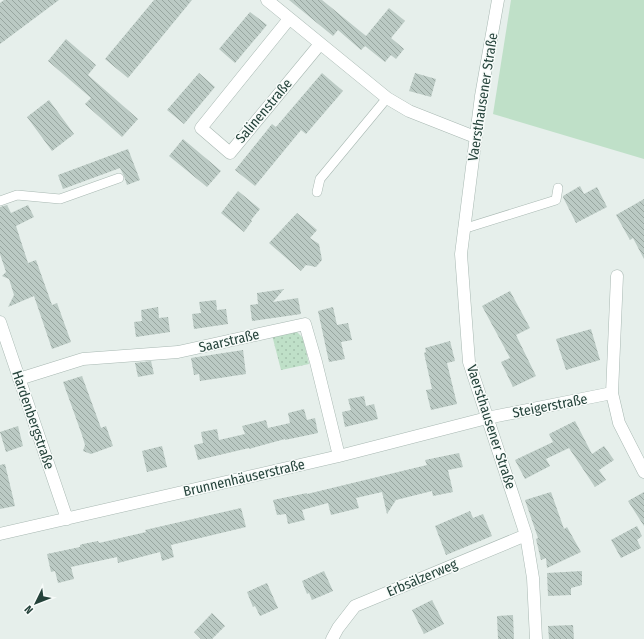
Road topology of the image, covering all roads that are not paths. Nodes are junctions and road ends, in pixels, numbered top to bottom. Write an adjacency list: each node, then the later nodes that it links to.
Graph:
1 (267, 0): 3 (street)
2 (498, 0): 6 (street, Vaersthausener Straße)
3 (289, 19): 4 (street); 4 (street, Salinenstraße)
4 (320, 44): 5 (street)
5 (387, 98): 6 (street); 9 (lane)
6 (475, 136): 11 (street, Vaersthausener Straße)
7 (119, 178): 10 (lane)
8 (558, 188): 11 (lane)
9 (317, 192)
10 (0, 201)
11 (463, 229): 16 (street, Vaersthausener Straße)
12 (617, 276): 15 (street)
13 (0, 322): 14 (street, Hardenbergstraße)
14 (20, 379): 17 (street, Saarstraße); 19 (street, Hardenbergstraße)
15 (612, 393): 16 (street, Steigerstraße); 18 (street)
16 (487, 418): 17 (street, Brunnenhäuserstraße); 21 (street, Vaersthausener Straße)
17 (339, 456): 19 (street, Brunnenhäuserstraße)
18 (644, 472)
19 (67, 519): 20 (street, Brunnenhäuserstraße)
20 (0, 534)
21 (526, 535): 22 (street, Erbsälzerweg); 23 (street, Vaersthausener Straße)
22 (332, 639)
23 (536, 639)

